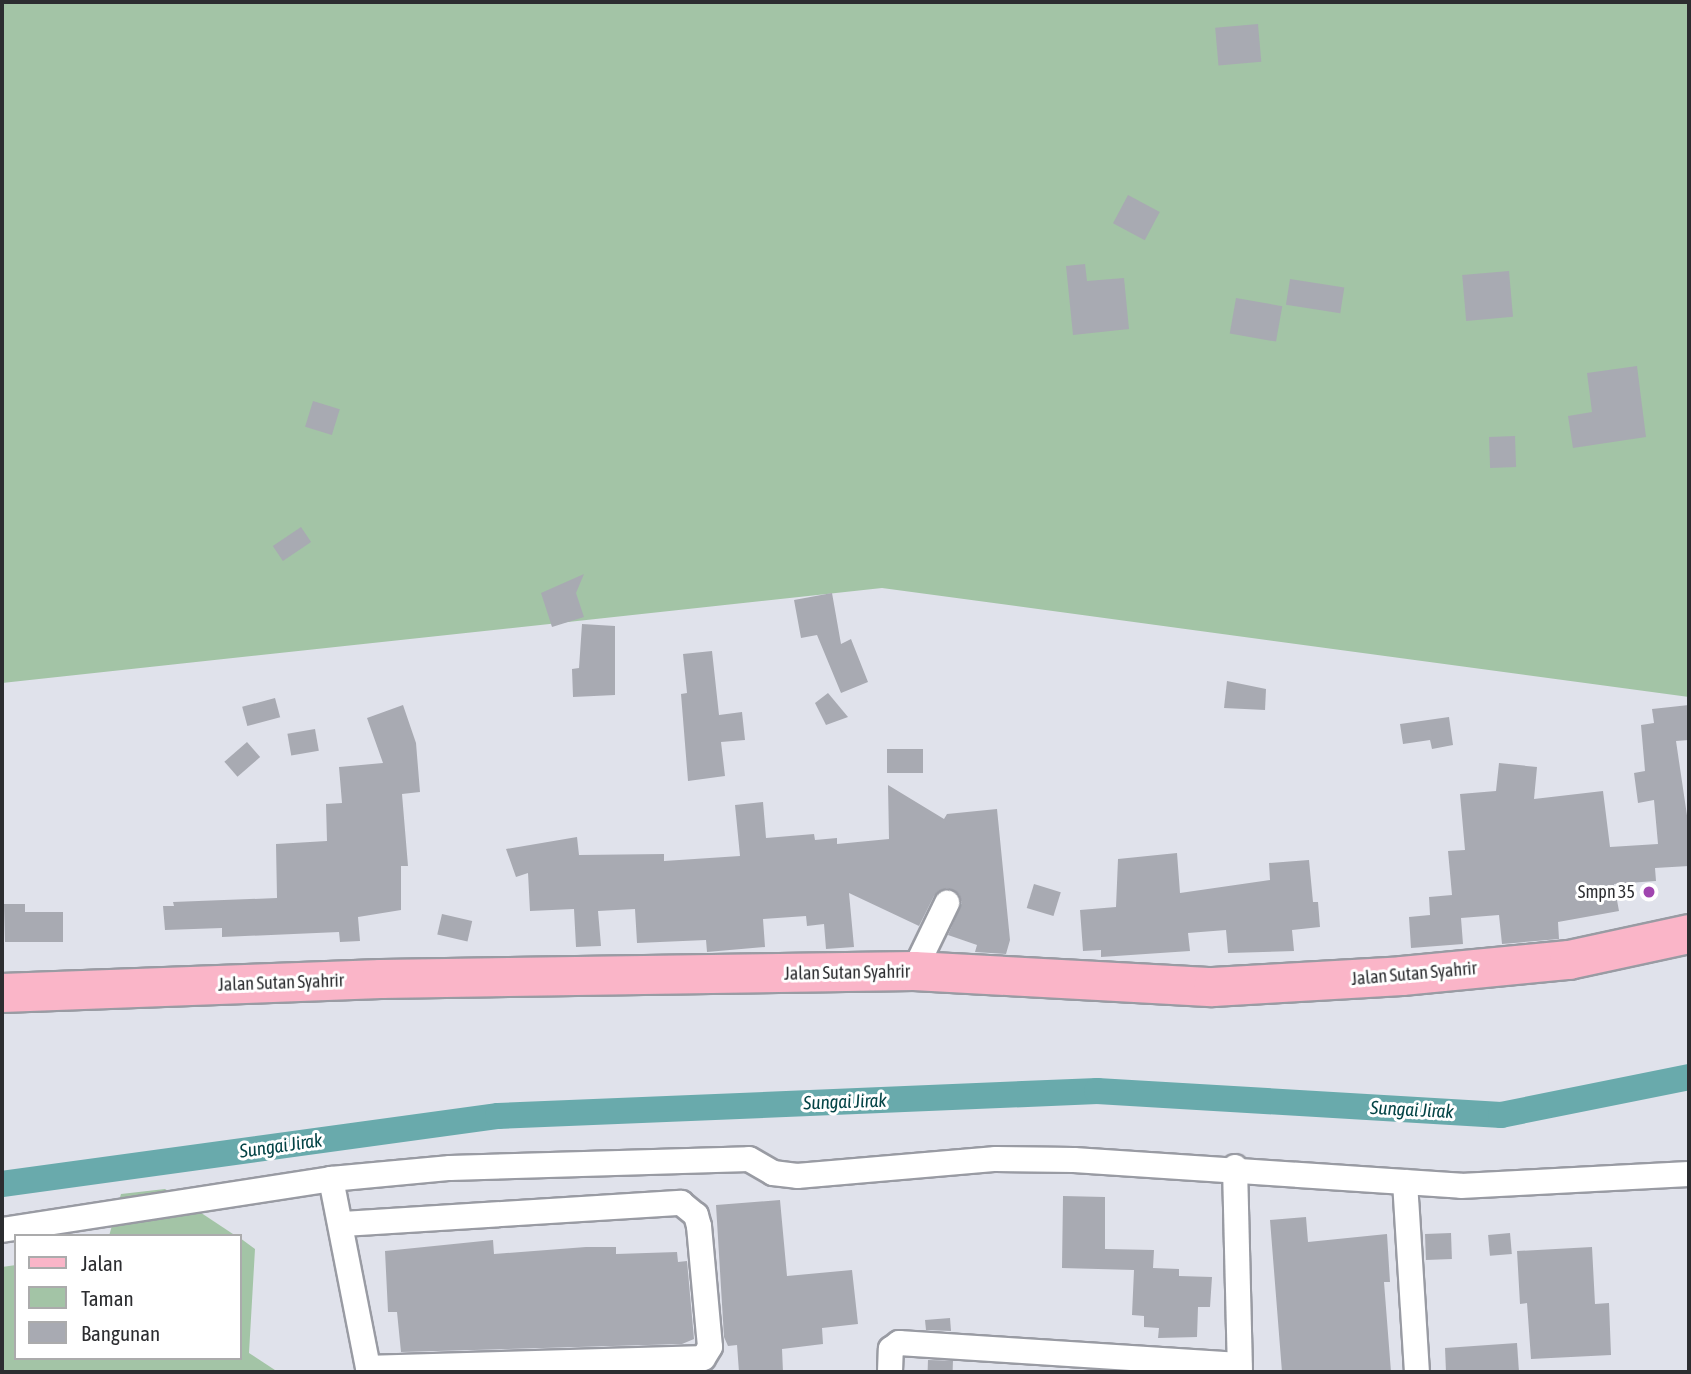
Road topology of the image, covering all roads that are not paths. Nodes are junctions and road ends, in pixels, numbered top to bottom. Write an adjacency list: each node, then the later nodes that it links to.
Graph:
1 (947, 903): 3 (street)
2 (1689, 934): 3 (main road, Jalan Sutan Syahrir)
3 (914, 971): 4 (main road, Jalan Sutan Syahrir)
4 (2, 993)
5 (1236, 1167): 7 (street); 8 (street); 13 (street)
6 (1689, 1174): 8 (street)
7 (331, 1180): 9 (street); 10 (street)
8 (1405, 1182): 16 (street)
9 (343, 1224): 12 (street); 14 (street)
10 (2, 1230)
11 (1038, 1362): 13 (street); 15 (street)
12 (704, 1365): 14 (street)
13 (1239, 1369)
14 (369, 1370)
15 (890, 1372)
16 (1417, 1372)

